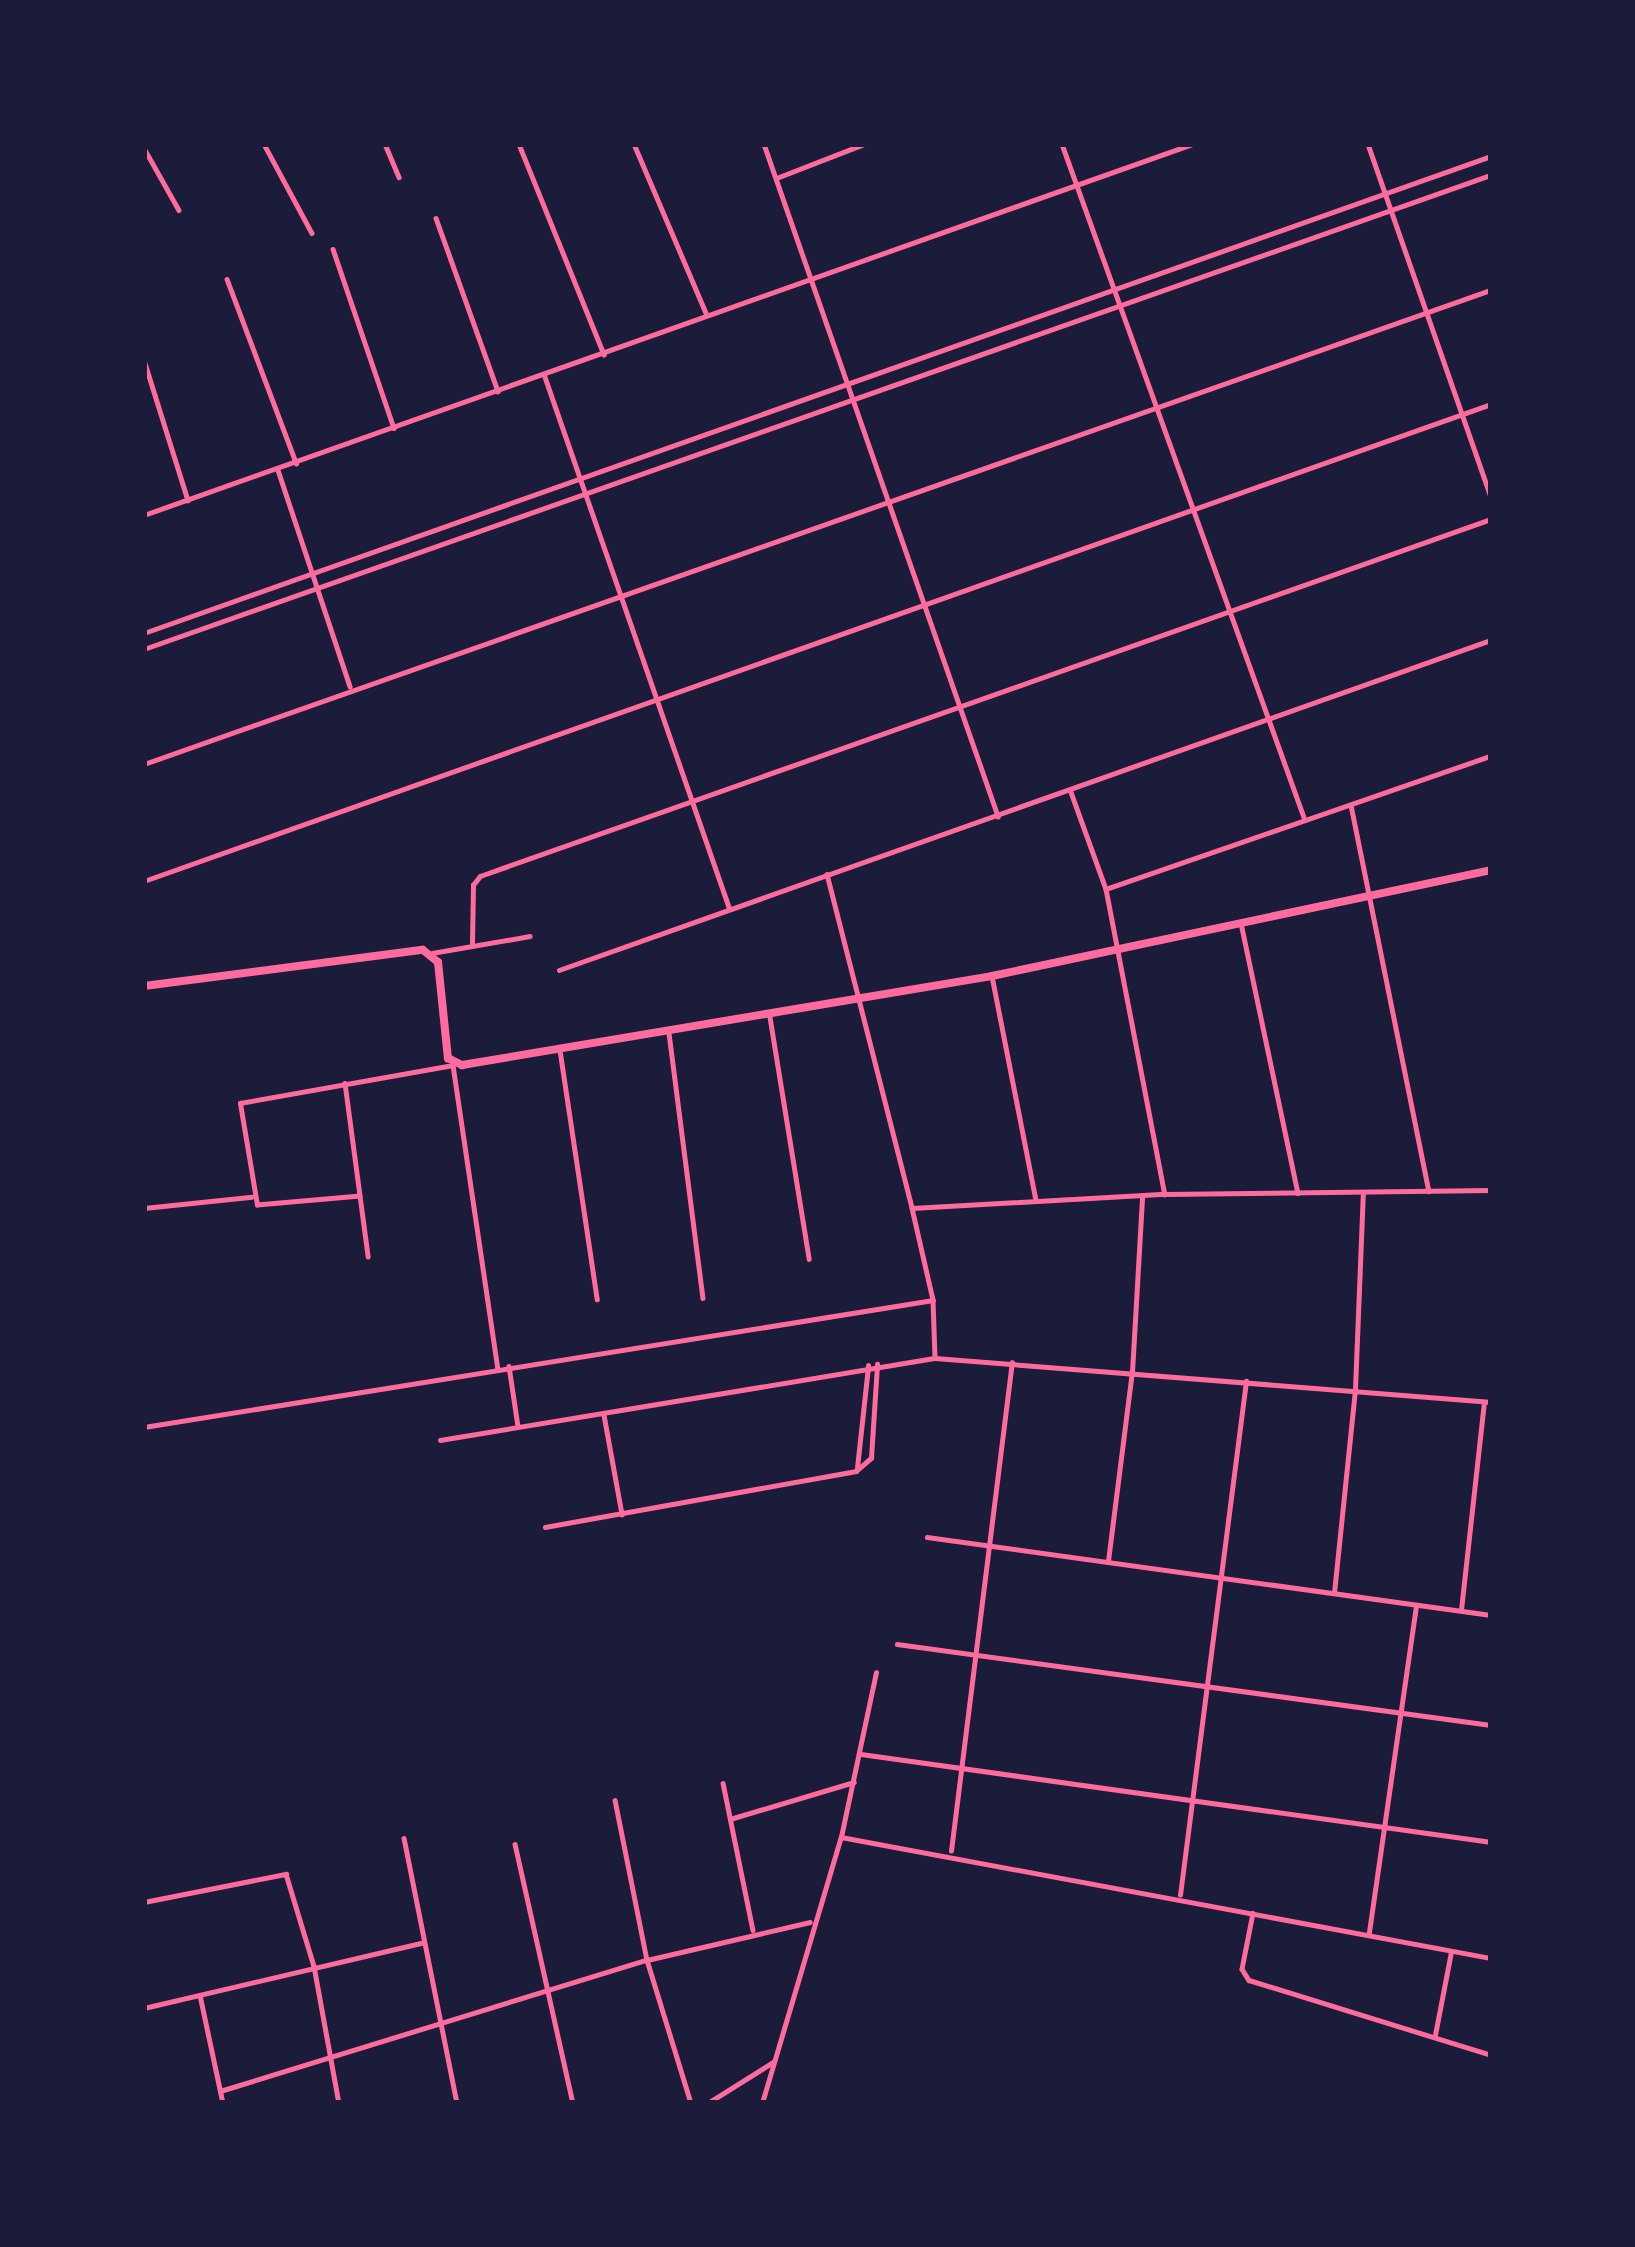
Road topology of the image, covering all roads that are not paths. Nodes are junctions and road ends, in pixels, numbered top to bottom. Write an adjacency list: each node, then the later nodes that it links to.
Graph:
1 (264, 144): 20 (street)
2 (386, 144): 13 (street)
3 (519, 144): 29 (street)
4 (634, 144): 28 (street)
5 (764, 144): 14 (street)
6 (864, 144): 14 (street)
7 (1062, 144): 15 (street)
8 (1192, 144): 15 (street)
9 (1368, 144): 16 (street)
10 (144, 148): 17 (street)
11 (1491, 156): 16 (street)
12 (1491, 175): 18 (street)
13 (399, 177)
14 (779, 177): 22 (street)
15 (1077, 183): 22 (street); 24 (street)
16 (1385, 194): 18 (street); 24 (street)
17 (179, 210)
18 (1391, 210): 26 (street); 27 (street)
19 (436, 218): 33 (street)
20 (313, 233)
21 (333, 249): 38 (street)
22 (810, 278): 28 (street); 32 (street)
23 (227, 279): 39 (street)
24 (1114, 290): 26 (street); 32 (street)
25 (1491, 290): 27 (street)
26 (1120, 305): 34 (street); 35 (street)
27 (1424, 314): 35 (street); 37 (street)
28 (707, 316): 29 (street)
29 (604, 354): 31 (street)
30 (144, 360): 44 (street)
31 (544, 374): 33 (street); 41 (street)
32 (850, 383): 34 (street); 41 (street)
33 (498, 391): 38 (street)
34 (855, 399): 42 (street); 45 (street)
35 (1158, 402): 45 (street); 46 (street)
36 (1491, 404): 37 (street)
37 (1463, 414): 43 (street); 46 (street)
38 (394, 428): 39 (street)
39 (296, 463): 40 (street)
40 (278, 470): 44 (street); 49 (street)
41 (580, 479): 42 (street); 49 (street)
42 (584, 494): 50 (street); 51 (street)
43 (1491, 498)
44 (188, 500): 47 (street)
45 (892, 501): 51 (street); 52 (street)
46 (1195, 509): 52 (street); 53 (street)
47 (144, 515)
48 (1491, 519): 53 (street)
49 (310, 574): 50 (street); 54 (street)
50 (316, 589): 56 (street); 57 (street)
51 (622, 595): 57 (street); 58 (street)
52 (928, 604): 58 (street); 59 (street)
53 (1229, 614): 59 (street); 60 (street)
54 (144, 633)
55 (1491, 640): 60 (street)
56 (144, 649)
57 (351, 688): 62 (street)
58 (657, 698): 64 (street); 70 (street)
59 (964, 706): 64 (street); 66 (street)
60 (1271, 719): 63 (street); 67 (street)
61 (1491, 756): 65 (street)
62 (144, 764)
63 (1070, 792): 66 (street); 71 (street)
64 (696, 803): 73 (street); 76 (street)
65 (1351, 805): 67 (street); 72 (street)
66 (998, 816): 69 (street)
67 (1305, 820): 71 (street)
68 (1491, 870): 72 (main road)
69 (827, 874): 73 (street); 82 (street)
70 (144, 881)
71 (1106, 890): 77 (street)
72 (1369, 897): 74 (main road); 89 (street)
73 (729, 908): 79 (street)
74 (1241, 923): 77 (main road); 91 (street)
75 (530, 936): 76 (street)
76 (472, 943): 78 (street)
77 (1119, 947): 80 (main road); 90 (street)
78 (432, 953): 81 (main road); 86 (main road)
79 (559, 970)
80 (992, 976): 82 (main road); 96 (street)
81 (144, 986)
82 (860, 999): 83 (main road); 98 (street)
83 (770, 1017): 84 (main road); 100 (street)
84 (669, 1033): 85 (main road); 101 (street)
85 (560, 1050): 86 (main road); 102 (street)
86 (453, 1065): 87 (street); 109 (street)
87 (345, 1083): 93 (street); 95 (street)
88 (1491, 1190): 89 (street)
89 (1429, 1192): 92 (street)
90 (1165, 1194): 91 (street); 94 (street)
91 (1299, 1194): 92 (street)
92 (1363, 1195): 112 (street)
93 (360, 1196): 95 (street); 99 (street)
94 (1142, 1196): 96 (street); 110 (street)
95 (251, 1197): 97 (street)
96 (1036, 1201): 98 (street)
97 (144, 1208)
98 (912, 1208): 103 (street)
99 (368, 1256)
100 (809, 1258)
101 (703, 1298)
102 (597, 1299)
103 (932, 1300): 104 (street); 107 (street)
104 (935, 1358): 105 (street); 106 (street)
105 (1012, 1363): 110 (street); 122 (street)
106 (877, 1364): 108 (street); 118 (street)
107 (509, 1366): 109 (street); 116 (street)
108 (868, 1366): 114 (street); 118 (street)
109 (499, 1368): 115 (street)
110 (1132, 1372): 111 (street); 123 (street)
111 (1246, 1381): 112 (street); 124 (street)
112 (1355, 1389): 113 (street); 125 (street)
113 (1488, 1402): 127 (street)
114 (604, 1414): 116 (street); 119 (street)
115 (144, 1427)
116 (518, 1428): 117 (street)
117 (440, 1440)
118 (856, 1472): 119 (street)
119 (622, 1514): 120 (street)
120 (545, 1527)
121 (927, 1537): 122 (street)
122 (990, 1548): 123 (street); 130 (street)
123 (1108, 1563): 124 (street)
124 (1222, 1579): 125 (street); 132 (street)
125 (1334, 1593): 126 (street)
126 (1416, 1606): 127 (street); 133 (street)
127 (1461, 1610): 128 (street)
128 (1491, 1615)
129 (897, 1644): 130 (street)
130 (977, 1655): 132 (street); 136 (street)
131 (876, 1673): 135 (street)
132 (1208, 1687): 133 (street); 139 (street)
133 (1402, 1717): 134 (street); 142 (street)
134 (1491, 1725)
135 (861, 1754): 136 (street); 137 (street)
136 (963, 1766): 139 (street); 147 (street)
137 (854, 1782): 141 (street); 144 (street)
138 (722, 1783): 141 (street)
139 (1190, 1798): 142 (street); 148 (street)
140 (615, 1800): 157 (street)
141 (730, 1819): 152 (street)
142 (1388, 1826): 145 (street); 153 (street)
143 (404, 1838): 154 (street)
144 (841, 1838): 147 (street); 151 (street)
145 (1491, 1841)
146 (515, 1844): 159 (street)
147 (951, 1852): 148 (street)
148 (1180, 1894): 150 (street)
149 (144, 1902): 158 (street)
150 (1254, 1911): 153 (street); 163 (street)
151 (810, 1922): 152 (street); 166 (street)
152 (754, 1930): 157 (street)
153 (1369, 1933): 155 (street)
154 (422, 1943): 158 (street); 162 (street)
155 (1451, 1952): 156 (street); 163 (street)
156 (1491, 1958)
157 (647, 1960): 159 (street); 172 (street)
158 (314, 1966): 160 (street); 165 (street)
159 (547, 1993): 162 (street); 171 (street)
160 (200, 1995): 161 (street); 167 (street)
161 (144, 2008)
162 (440, 2029): 165 (street); 170 (street)
163 (1434, 2037): 164 (street)
164 (1491, 2055)
165 (331, 2061): 167 (street); 169 (street)
166 (773, 2062): 173 (street); 174 (street)
167 (220, 2091): 168 (street)
168 (223, 2103)
169 (340, 2103)
170 (457, 2103)
171 (573, 2103)
172 (691, 2103)
173 (708, 2103)
174 (762, 2103)

